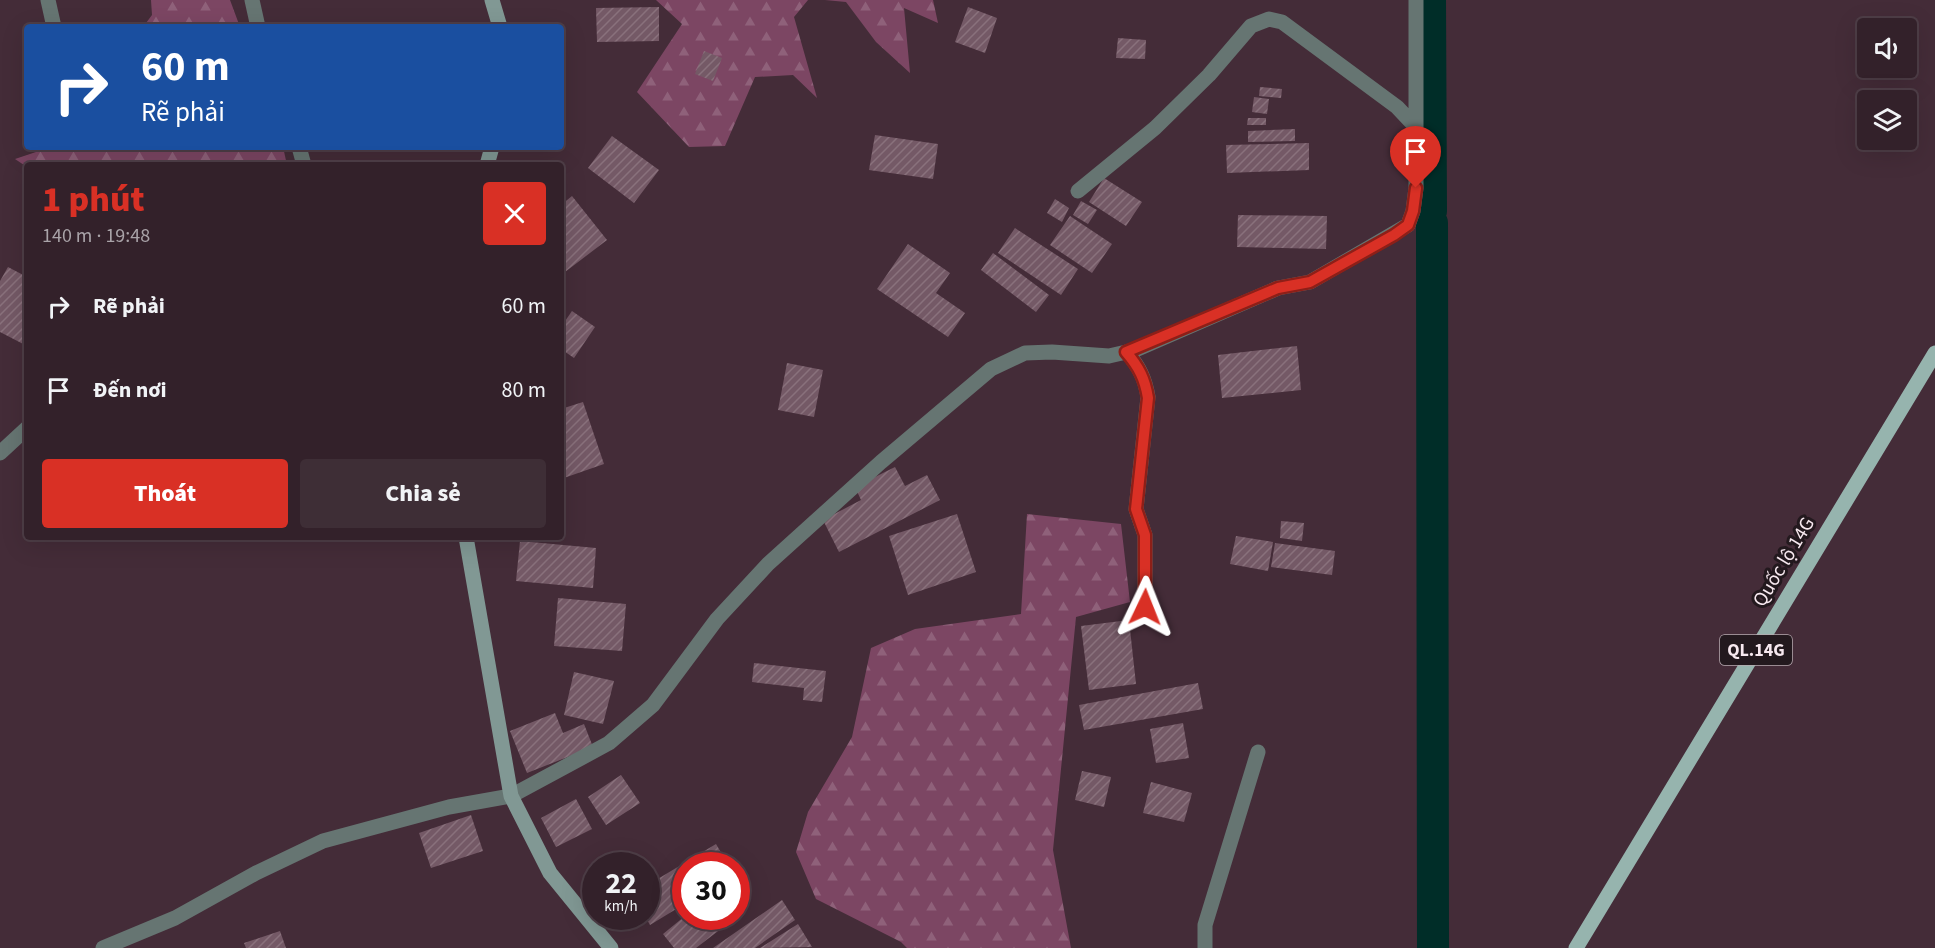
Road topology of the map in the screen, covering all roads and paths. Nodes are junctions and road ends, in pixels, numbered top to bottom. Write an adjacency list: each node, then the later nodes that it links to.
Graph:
1 (48, 0): 5 (street)
2 (252, 0): 6 (street)
3 (492, 0): 7 (street)
4 (1416, 0): 8 (street)
5 (53, 24)
6 (257, 24)
7 (499, 24)
8 (1414, 125): 9 (street); 10 (street)
9 (1078, 191)
10 (1126, 352): 15 (street); 17 (street)
11 (1935, 353): 21 (main road, Quốc lộ 14G / QL.14G)
12 (24, 431): 13 (street)
13 (0, 453)
14 (467, 540): 17 (street)
15 (1145, 607)
16 (1258, 752): 20 (street)
17 (511, 796): 18 (street); 19 (street)
18 (104, 948)
19 (611, 948)
20 (1205, 948)
21 (1576, 948)

